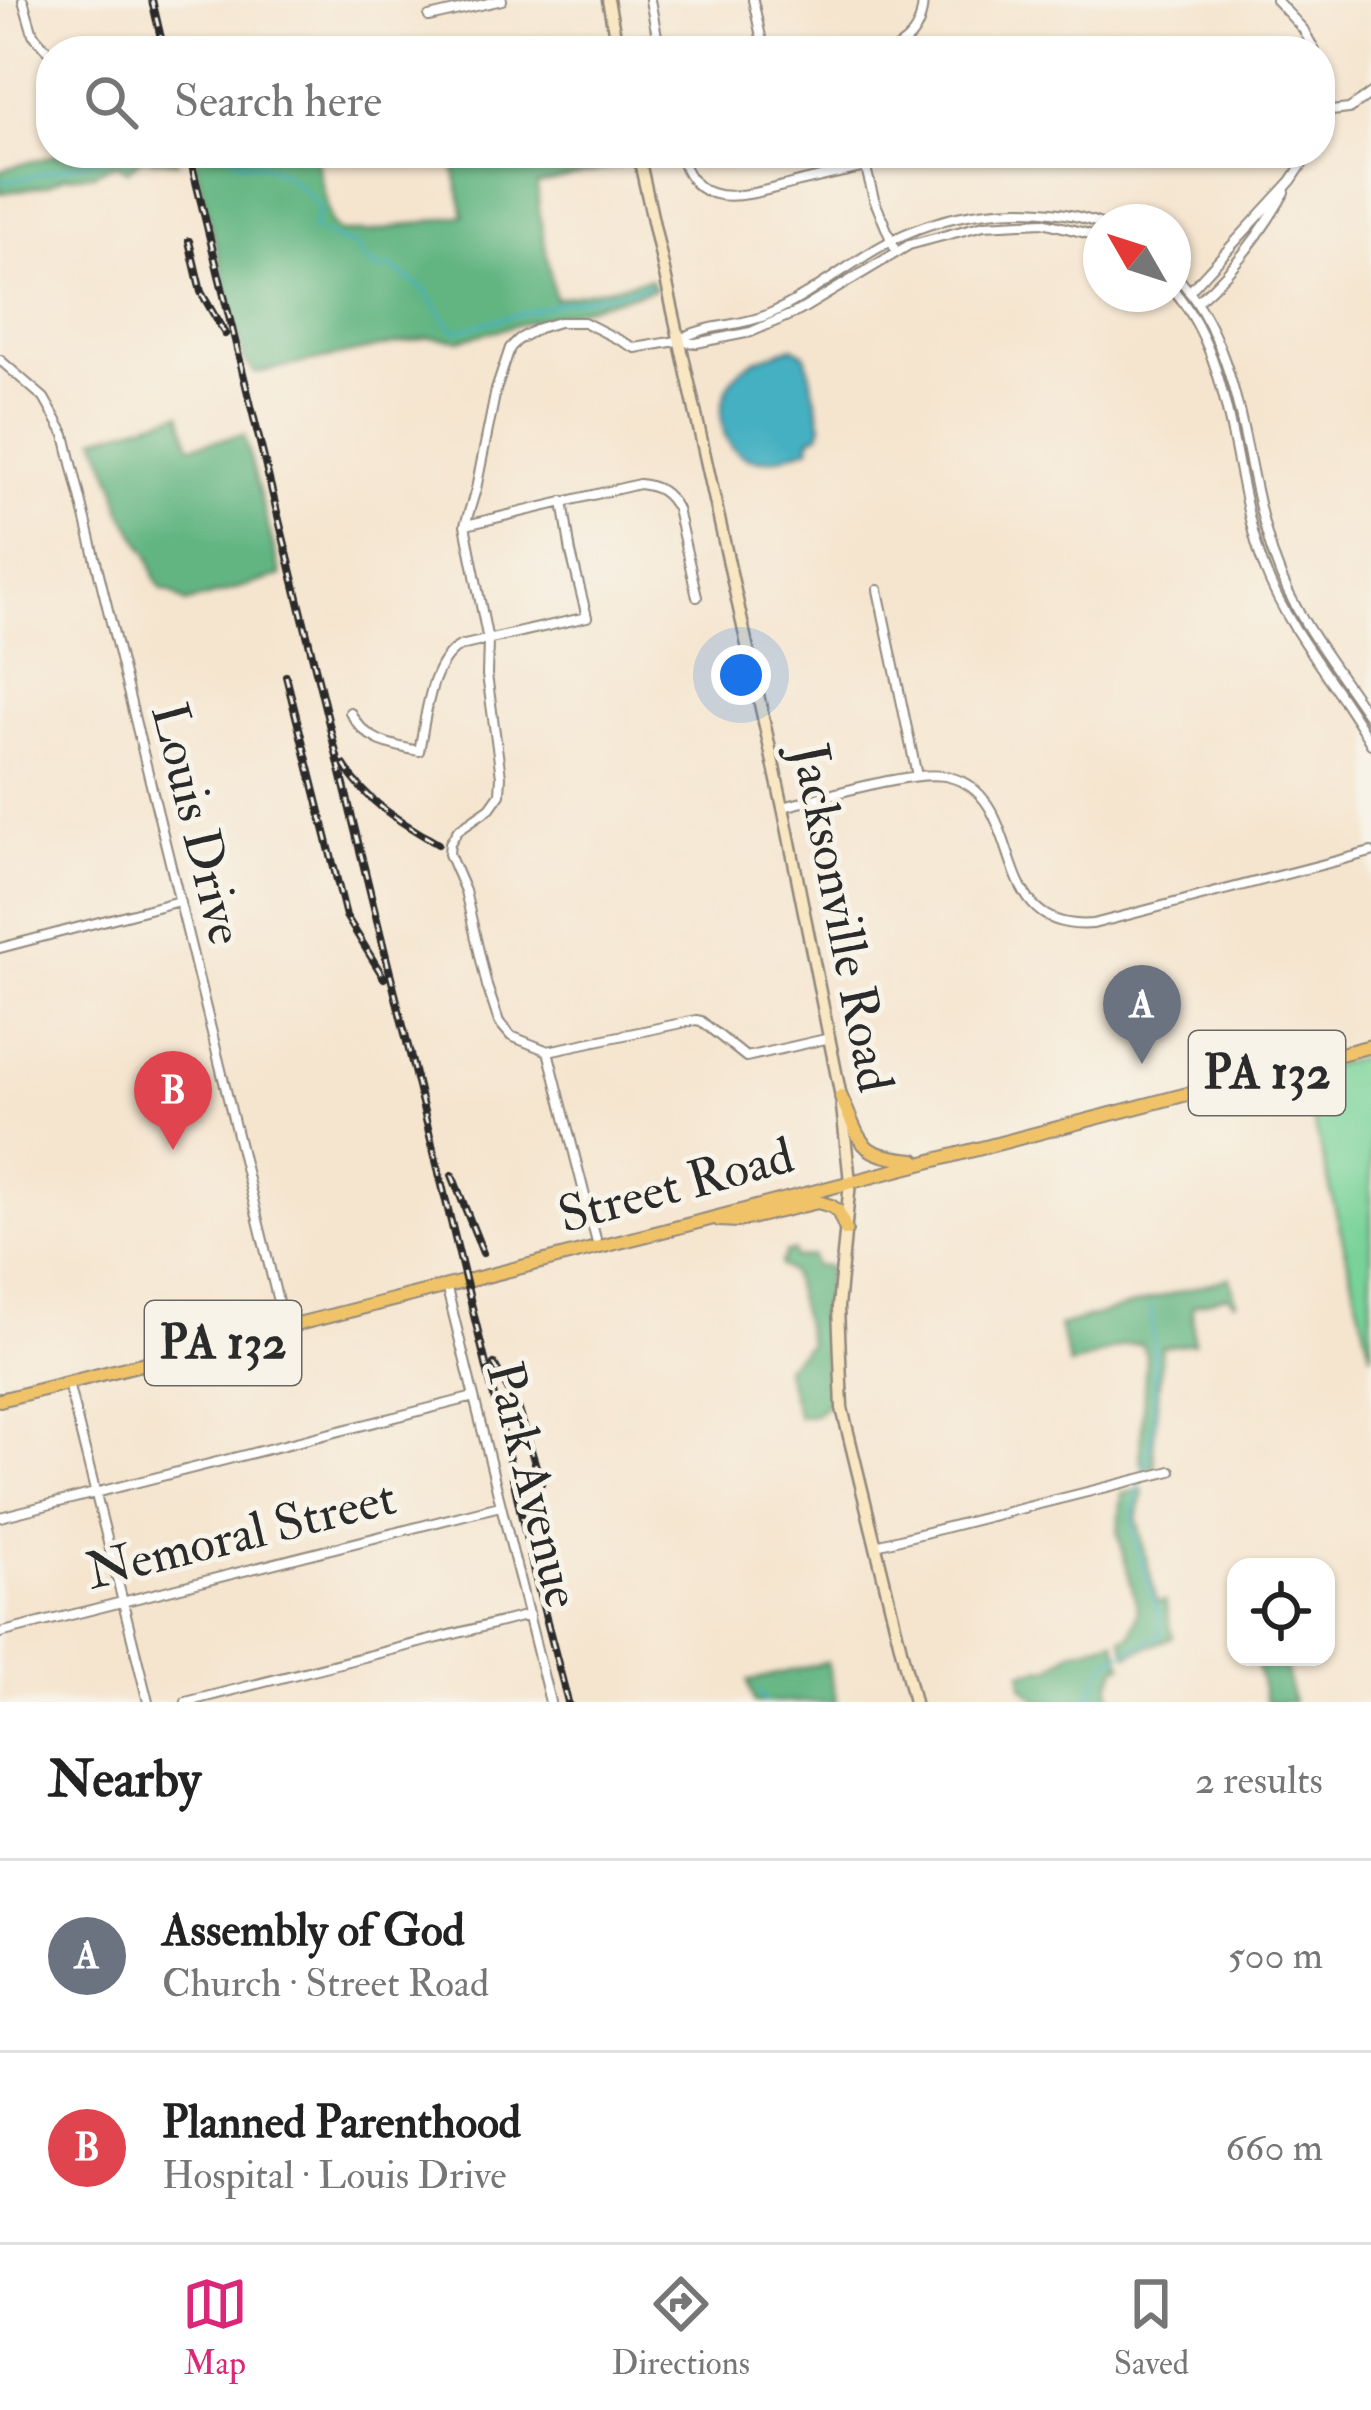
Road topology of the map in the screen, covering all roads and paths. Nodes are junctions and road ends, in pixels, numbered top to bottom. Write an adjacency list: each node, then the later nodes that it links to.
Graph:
1 (23, 0): 9 (street)
2 (502, 0): 8 (street)
3 (608, 0): 10 (main road)
4 (650, 0): 11 (street)
5 (753, 0): 12 (street)
6 (922, 0): 13 (street)
7 (1276, 0): 14 (street)
8 (429, 17)
9 (37, 36)
10 (615, 36)
11 (657, 36)
12 (760, 36)
13 (912, 36)
14 (1307, 36)
15 (1371, 93): 16 (street)
16 (1335, 111)
17 (641, 168): 32 (main road, Jacksonville Road)
18 (685, 168): 19 (street)
19 (857, 168)
20 (866, 168): 25 (street)
21 (1300, 168): 22 (street)
22 (1291, 181): 27 (street); 29 (street)
23 (1083, 219): 25 (street)
24 (1083, 231): 26 (street)
25 (891, 241): 26 (street); 32 (street)
26 (896, 252): 32 (street)
27 (1191, 290)
28 (1191, 292): 29 (street)
29 (1198, 302): 30 (street); 40 (street)
30 (1191, 307)
31 (1190, 312): 41 (street)
32 (677, 341): 35 (street); 43 (main road, Jacksonville Road)
33 (0, 360): 45 (street, Louis Drive)
34 (563, 501): 35 (street); 37 (street); 38 (street)
35 (465, 525): 38 (street)
36 (878, 590): 42 (street)
37 (697, 597)
38 (488, 641): 39 (street); 49 (street)
39 (350, 712)
40 (1371, 720)
41 (1371, 745)
42 (916, 776): 43 (street); 44 (street)
43 (783, 807): 47 (main road, Jacksonville Road)
44 (1371, 852)
45 (179, 901): 46 (street); 57 (street, Louis Drive)
46 (0, 947)
47 (830, 1038): 49 (street); 50 (main road, Jacksonville Road)
48 (1371, 1046): 51 (main road, Street Road / PA 132)
49 (548, 1052): 55 (street)
50 (841, 1096): 51 (main road); 52 (main road, Jacksonville Road)
51 (928, 1162): 52 (main road, Street Road / PA 132)
52 (850, 1182): 53 (main road, Street Road / PA 132); 54 (main road, Jacksonville Road)
53 (706, 1220): 54 (main road); 55 (main road, Street Road / PA 132)
54 (846, 1230): 65 (main road, Jacksonville Road)
55 (598, 1247): 56 (main road, Street Road / PA 132)
56 (446, 1286): 57 (main road, Street Road / PA 132); 59 (street, Park Avenue)
57 (284, 1327): 58 (main road, Street Road / PA 132)
58 (68, 1382): 60 (main road, Street Road / PA 132); 62 (street)
59 (474, 1397): 62 (street); 63 (street, Park Avenue)
60 (0, 1400)
61 (1171, 1471): 65 (street)
62 (96, 1493): 64 (street); 66 (street)
63 (500, 1506): 66 (street, Nemoral Street); 67 (street, Park Avenue)
64 (0, 1517)
65 (874, 1545): 72 (main road, Jacksonville Road)
66 (123, 1602): 68 (street, Nemoral Street); 69 (street)
67 (529, 1615): 70 (street); 71 (street, Park Avenue)
68 (0, 1633)
69 (148, 1702)
70 (186, 1702)
71 (550, 1702)
72 (914, 1702)

